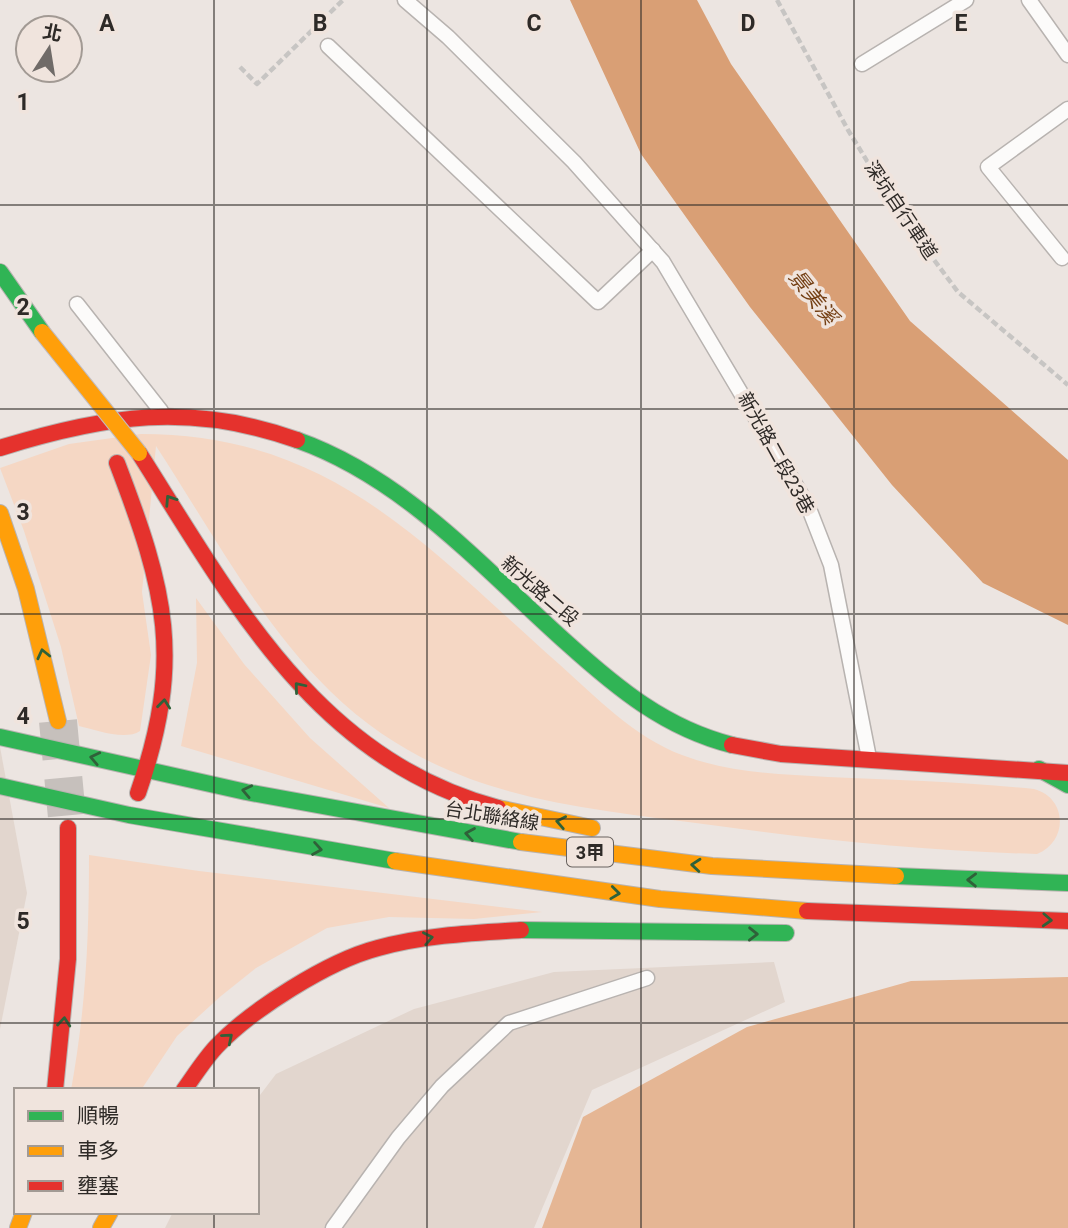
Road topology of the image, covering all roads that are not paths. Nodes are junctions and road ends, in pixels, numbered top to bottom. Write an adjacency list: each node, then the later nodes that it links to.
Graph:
1 (405, 0): 8 (lane, 新光路二段23巷)
2 (966, 0): 6 (lane)
3 (1029, 0): 5 (lane)
4 (328, 46): 8 (lane)
5 (1068, 55)
6 (862, 64)
7 (1068, 109): 9 (lane)
8 (653, 250): 18 (lane, 新光路二段23巷)
9 (1062, 258)
10 (0, 272): 12 (main road)
11 (77, 304): 13 (lane)
12 (43, 332): 20 (main road, one-way to 12, bridge); 26 (main road, one-way to 12, bridge)
13 (162, 412): 14 (main road, 新光路二段); 18 (main road, 新光路二段)
14 (0, 448)
15 (0, 513): 16 (main road, one-way to 15)
16 (58, 721)
17 (0, 737): 20 (main road, 台北聯絡線 / 3甲, one-way to 17)
18 (869, 759): 19 (main road, 新光路二段)
19 (1039, 769): 21 (main road, 新光路二段); 22 (main road)
20 (147, 770): 24 (main road); 29 (main road, 台北聯絡線 / 3甲, one-way to 20)
21 (1068, 773)
22 (1068, 785)
23 (0, 786): 24 (main road, 3甲)
24 (129, 815): 32 (main road, 3甲, one-way to 32)
25 (68, 828): 37 (main road, one-way to 25)
26 (603, 830)
27 (684, 846): 29 (main road)
28 (1068, 865): 30 (main road)
29 (845, 876): 30 (main road, 台北聯絡線 / 3甲, one-way to 29)
30 (1040, 881): 31 (main road, 台北聯絡線 / 3甲)
31 (1068, 883)
32 (976, 918): 33 (main road, 3甲, one-way to 33); 34 (main road)
33 (1068, 921)
34 (840, 929)
35 (799, 932): 38 (main road, one-way to 35)
36 (647, 978): 39 (lane)
37 (55, 1088)
38 (185, 1088)
39 (333, 1228)

